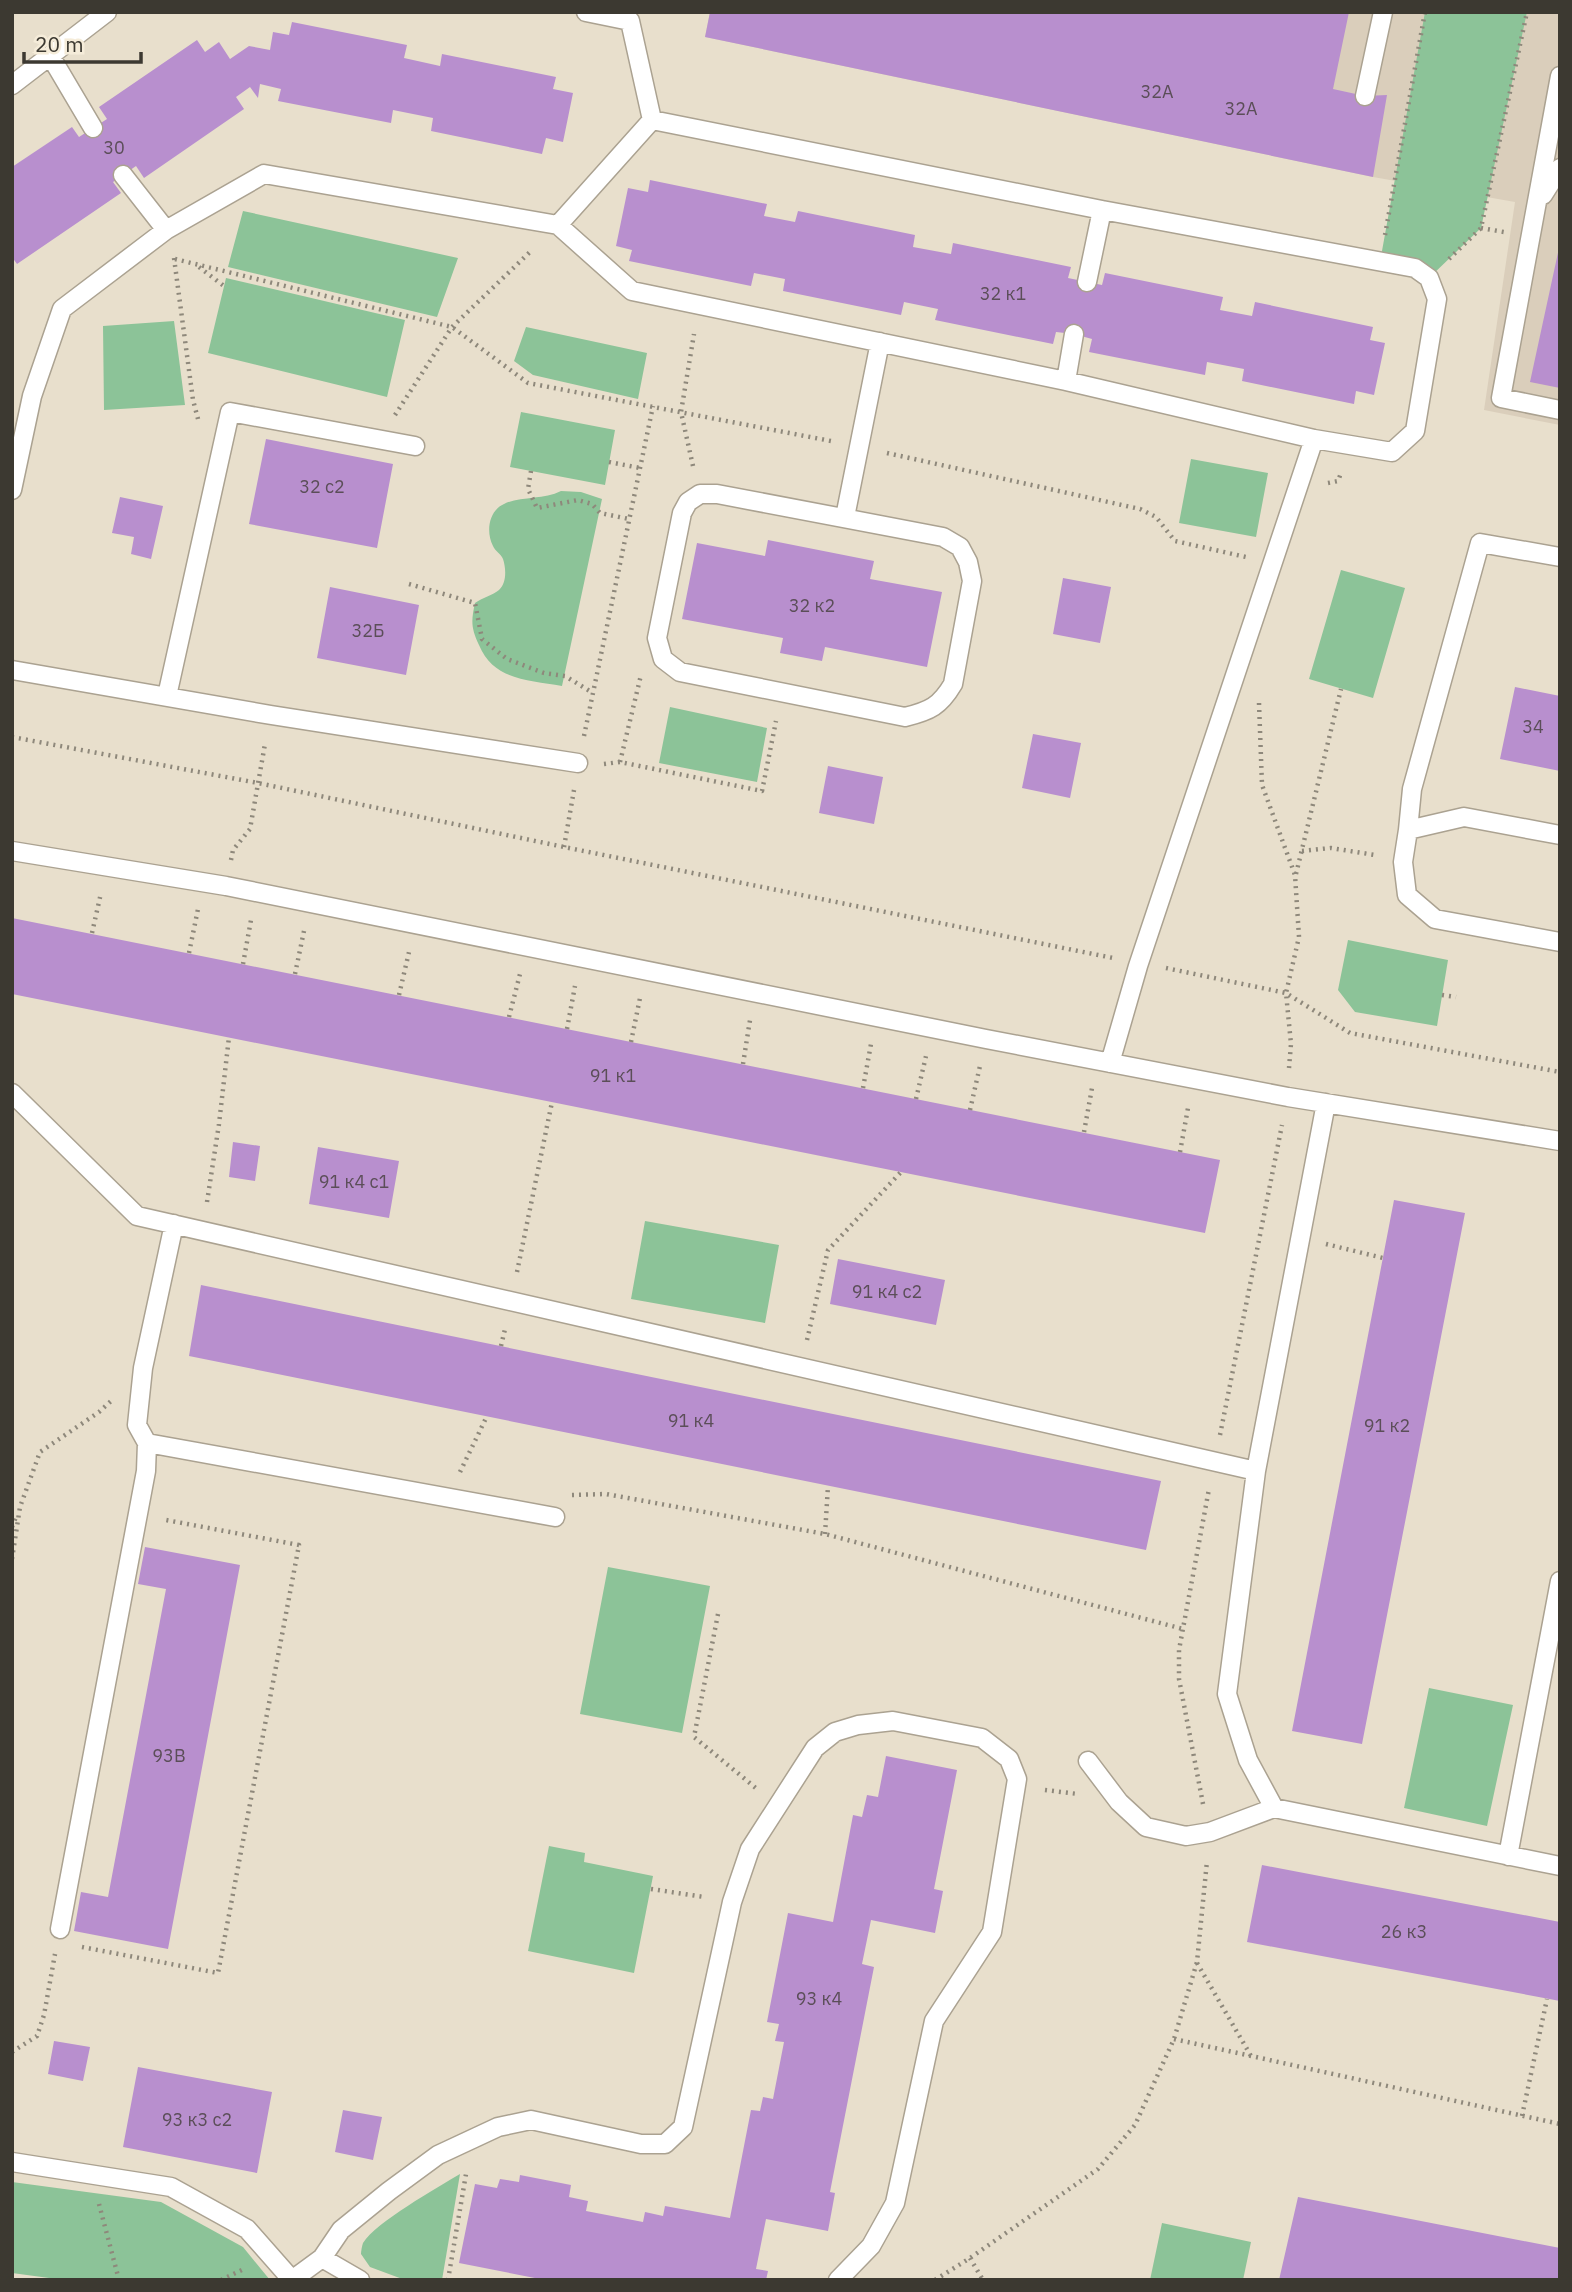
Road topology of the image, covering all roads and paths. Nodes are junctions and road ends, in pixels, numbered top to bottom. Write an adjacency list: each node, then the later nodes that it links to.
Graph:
1 (107, 12): 6 (lane)
2 (586, 12): 10 (lane)
3 (1383, 12): 9 (lane)
4 (1425, 12): 19 (path)
5 (1527, 12): 21 (path)
6 (51, 57): 8 (lane); 11 (lane)
7 (1560, 76): 14 (lane)
8 (12, 85)
9 (1365, 96)
10 (652, 120): 15 (lane); 16 (lane)
11 (93, 128)
12 (1560, 168): 14 (lane)
13 (123, 175): 17 (lane)
14 (1537, 204): 30 (lane)
15 (1102, 210): 19 (lane); 22 (lane)
16 (558, 225): 17 (lane); 24 (lane); 25 (path)
17 (166, 230): 18 (path); 42 (lane)
18 (174, 259): 20 (path); 37 (path)
19 (1380, 262): 21 (lane)
20 (196, 265): 23 (path); 25 (path)
21 (1429, 278): 34 (lane)
22 (1087, 282)
23 (224, 286)
24 (699, 303): 27 (lane); 31 (path)
25 (452, 327): 29 (path); 32 (path)
26 (1074, 334): 28 (lane)
27 (880, 342): 28 (lane); 36 (lane)
28 (1066, 382): 33 (lane)
29 (653, 406): 31 (path); 39 (path)
30 (1560, 410)
31 (681, 412): 36 (path); 43 (path)
32 (379, 439): 35 (lane); 37 (lane)
33 (1314, 439): 34 (lane); 47 (lane)
34 (1349, 445): 41 (path)
35 (415, 446)
36 (858, 446): 44 (lane); 47 (path)
37 (222, 453): 55 (lane)
38 (609, 462): 39 (path)
39 (640, 468): 45 (path)
40 (531, 471): 45 (path)
41 (1318, 484)
42 (12, 490)
43 (701, 494): 44 (lane); 49 (lane)
44 (845, 517): 54 (lane)
45 (629, 519): 53 (path)
46 (1560, 557): 60 (lane)
47 (1272, 563): 78 (lane)
48 (409, 584): 53 (path)
49 (663, 659): 54 (lane); 54 (path)
50 (12, 670): 55 (lane)
51 (1341, 689): 65 (path)
52 (1262, 690): 68 (path)
53 (593, 693): 58 (path)
54 (782, 693)
55 (167, 696): 56 (lane)
56 (271, 715): 58 (lane); 59 (path)
57 (12, 737): 59 (path)
58 (578, 763): 62 (path)
59 (258, 783): 62 (path); 64 (path)
60 (1408, 830): 61 (lane); 74 (lane)
61 (1560, 835)
62 (564, 847): 78 (path)
63 (12, 850): 67 (lane)
64 (233, 850)
65 (1301, 851): 66 (path); 68 (path)
66 (1353, 852)
67 (107, 866): 69 (lane); 73 (path)
68 (1295, 875): 83 (path)
69 (203, 883): 70 (lane); 76 (path)
70 (256, 893): 71 (lane); 79 (path)
71 (310, 903): 72 (lane); 81 (path)
72 (415, 924): 75 (lane); 84 (path)
73 (92, 933)
74 (1560, 942)
75 (527, 946): 77 (lane); 88 (path)
76 (189, 953)
77 (581, 957): 80 (lane); 90 (path)
78 (1139, 963): 83 (path); 94 (lane)
79 (243, 964)
80 (645, 970): 82 (lane); 93 (path)
81 (295, 974)
82 (755, 992): 87 (lane); 95 (path)
83 (1286, 993): 96 (path); 100 (path)
84 (399, 995)
85 (1442, 995): 86 (path)
86 (1456, 997)
87 (876, 1016): 89 (lane); 98 (path)
88 (509, 1017)
89 (933, 1028): 92 (lane); 101 (path)
90 (567, 1029)
91 (229, 1037): 110 (path)
92 (986, 1039): 94 (lane); 104 (path)
93 (631, 1042)
94 (1103, 1062): 97 (lane); 105 (path)
95 (743, 1064)
96 (1560, 1072)
97 (1193, 1079): 100 (lane); 107 (path)
98 (863, 1088)
99 (12, 1093): 109 (lane)
100 (1288, 1097): 103 (lane); 118 (path)
101 (916, 1099)
102 (552, 1102): 113 (path)
103 (1326, 1103): 106 (lane); 111 (lane)
104 (970, 1110)
105 (1084, 1132)
106 (1560, 1142)
107 (1180, 1152)
108 (901, 1172): 114 (path)
109 (174, 1224): 110 (lane); 115 (lane)
110 (202, 1231): 113 (lane)
111 (1300, 1238): 112 (path); 119 (lane)
112 (1383, 1258)
113 (511, 1301): 114 (lane)
114 (800, 1367): 118 (lane)
115 (143, 1368): 117 (lane); 122 (path)
116 (487, 1416): 121 (path)
117 (148, 1443): 121 (lane); 123 (lane)
118 (1214, 1463): 119 (lane); 130 (path)
119 (1256, 1471): 133 (lane)
120 (828, 1486): 126 (path)
121 (448, 1497): 124 (lane)
122 (20, 1507): 125 (path); 127 (path)
123 (138, 1515): 139 (lane); 139 (path)
124 (555, 1517): 126 (path)
125 (12, 1527)
126 (825, 1534): 130 (path)
127 (12, 1559)
128 (1560, 1581): 135 (lane)
129 (718, 1614): 132 (path)
130 (1183, 1629): 134 (path)
131 (1088, 1761): 134 (lane)
132 (777, 1806): 138 (lane); 156 (lane)
133 (1275, 1808): 134 (lane); 135 (lane)
134 (1210, 1832): 140 (path)
135 (1508, 1856): 136 (lane)
136 (1560, 1866)
137 (651, 1889): 138 (path)
138 (732, 1902): 147 (lane)
139 (59, 1936): 143 (path)
140 (1197, 1962): 142 (path); 144 (path)
141 (1547, 1998): 145 (path)
142 (1174, 2039): 144 (path); 151 (path)
143 (12, 2052)
144 (1251, 2056): 145 (path)
145 (1522, 2116): 146 (path)
146 (1560, 2124)
147 (473, 2137): 150 (lane); 155 (path)
148 (12, 2162): 149 (lane)
149 (91, 2173): 152 (path); 153 (lane)
150 (322, 2258): 153 (lane); 154 (lane)
151 (970, 2258): 157 (path); 158 (path)
152 (119, 2280)
153 (292, 2280)
154 (360, 2280)
155 (448, 2280)
156 (838, 2280)
157 (935, 2280)
158 (983, 2280)

